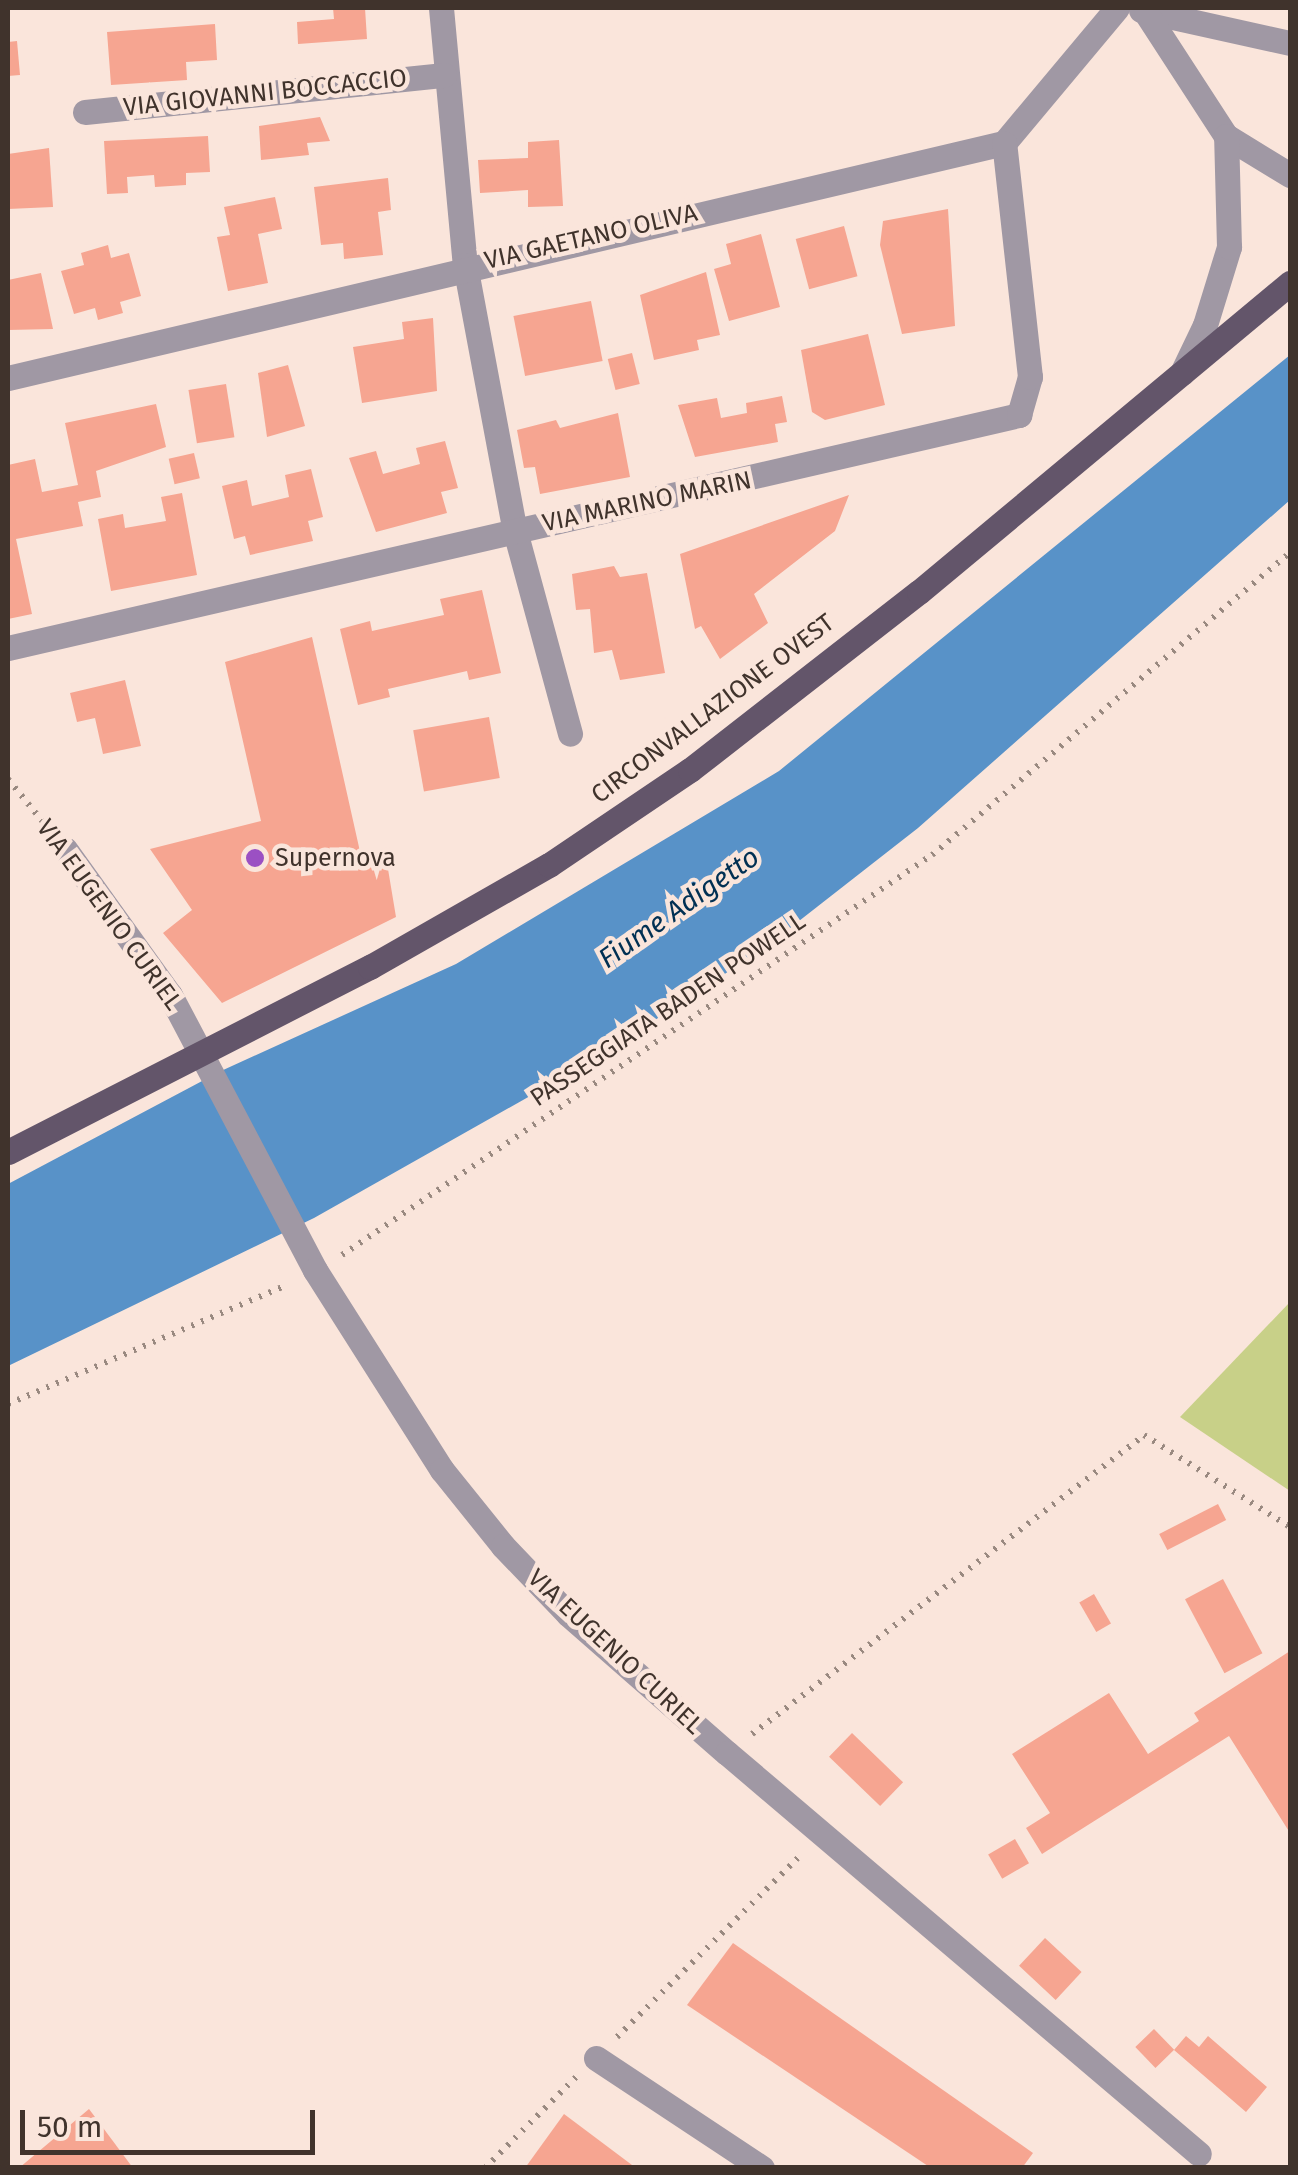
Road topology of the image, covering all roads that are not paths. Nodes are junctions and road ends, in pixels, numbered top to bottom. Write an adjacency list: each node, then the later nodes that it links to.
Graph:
1 (441, 8): 5 (street)
2 (1117, 8): 8 (street)
3 (1141, 10): 4 (street); 7 (street)
4 (1290, 44)
5 (444, 75): 6 (street, VIA GIOVANNI BOCCACCIO); 10 (street)
6 (85, 112)
7 (1226, 136): 9 (street); 12 (street)
8 (1004, 143): 10 (street, VIA GAETANO OLIVA); 14 (street, VIA MARINO MARIN)
9 (1290, 174)
10 (465, 265): 13 (street, VIA GAETANO OLIVA); 14 (street)
11 (1290, 283): 12 (main road, CIRCONVALLAZIONE OVEST)
12 (1182, 372): 18 (main road, CIRCONVALLAZIONE OVEST)
13 (8, 378)
14 (515, 531): 15 (street, VIA MARINO MARIN); 16 (street)
15 (8, 648)
16 (570, 734)
17 (65, 849): 18 (street, VIA EUGENIO CURIEL)
18 (208, 1064): 19 (main road, CIRCONVALLAZIONE OVEST); 21 (street, VIA EUGENIO CURIEL)
19 (8, 1152)
20 (596, 2058): 22 (street)
21 (1199, 2154)
22 (762, 2168)

